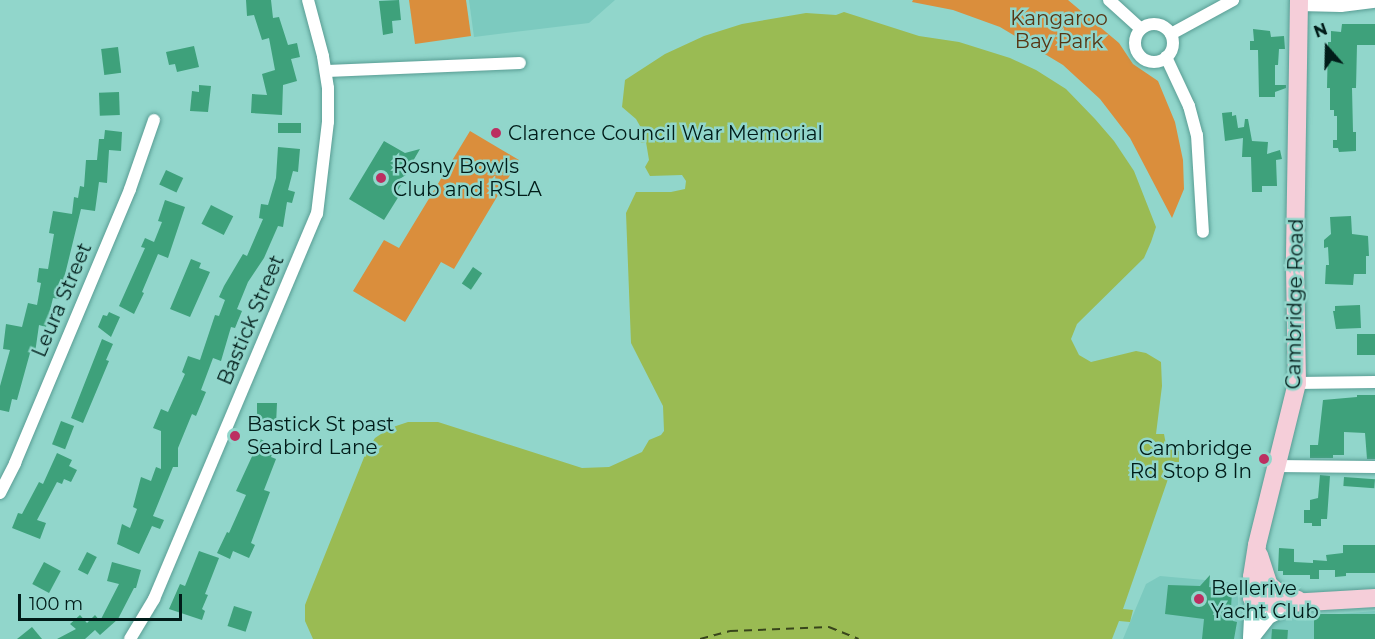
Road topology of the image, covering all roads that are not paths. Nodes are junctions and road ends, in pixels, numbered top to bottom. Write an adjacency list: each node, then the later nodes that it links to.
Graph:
1 (308, 0): 10 (street, Bastick Street)
2 (1109, 0): 6 (street)
3 (1233, 0): 7 (street)
4 (1299, 3): 5 (street); 14 (main road, Cambridge Road)
5 (1375, 3)
6 (1141, 29): 7 (street); 8 (street)
7 (1171, 34): 8 (street)
8 (1166, 57): 12 (street)
9 (520, 63): 10 (street)
10 (327, 71): 22 (street, Bastick Street)
11 (154, 120): 17 (street, Leura Street)
12 (1203, 232)
13 (1375, 382): 14 (street)
14 (1297, 383): 15 (main road, Cambridge Road)
15 (1276, 466): 16 (street); 18 (main road, Cambridge Road)
16 (1375, 467)
17 (0, 493)
18 (1257, 545): 19 (main road, Cambridge Road); 21 (main road)
19 (1252, 598): 21 (main road); 23 (street, Cambridge Road)
20 (1375, 598): 21 (main road)
21 (1303, 601): 23 (street)
22 (130, 639)
23 (1250, 639)

